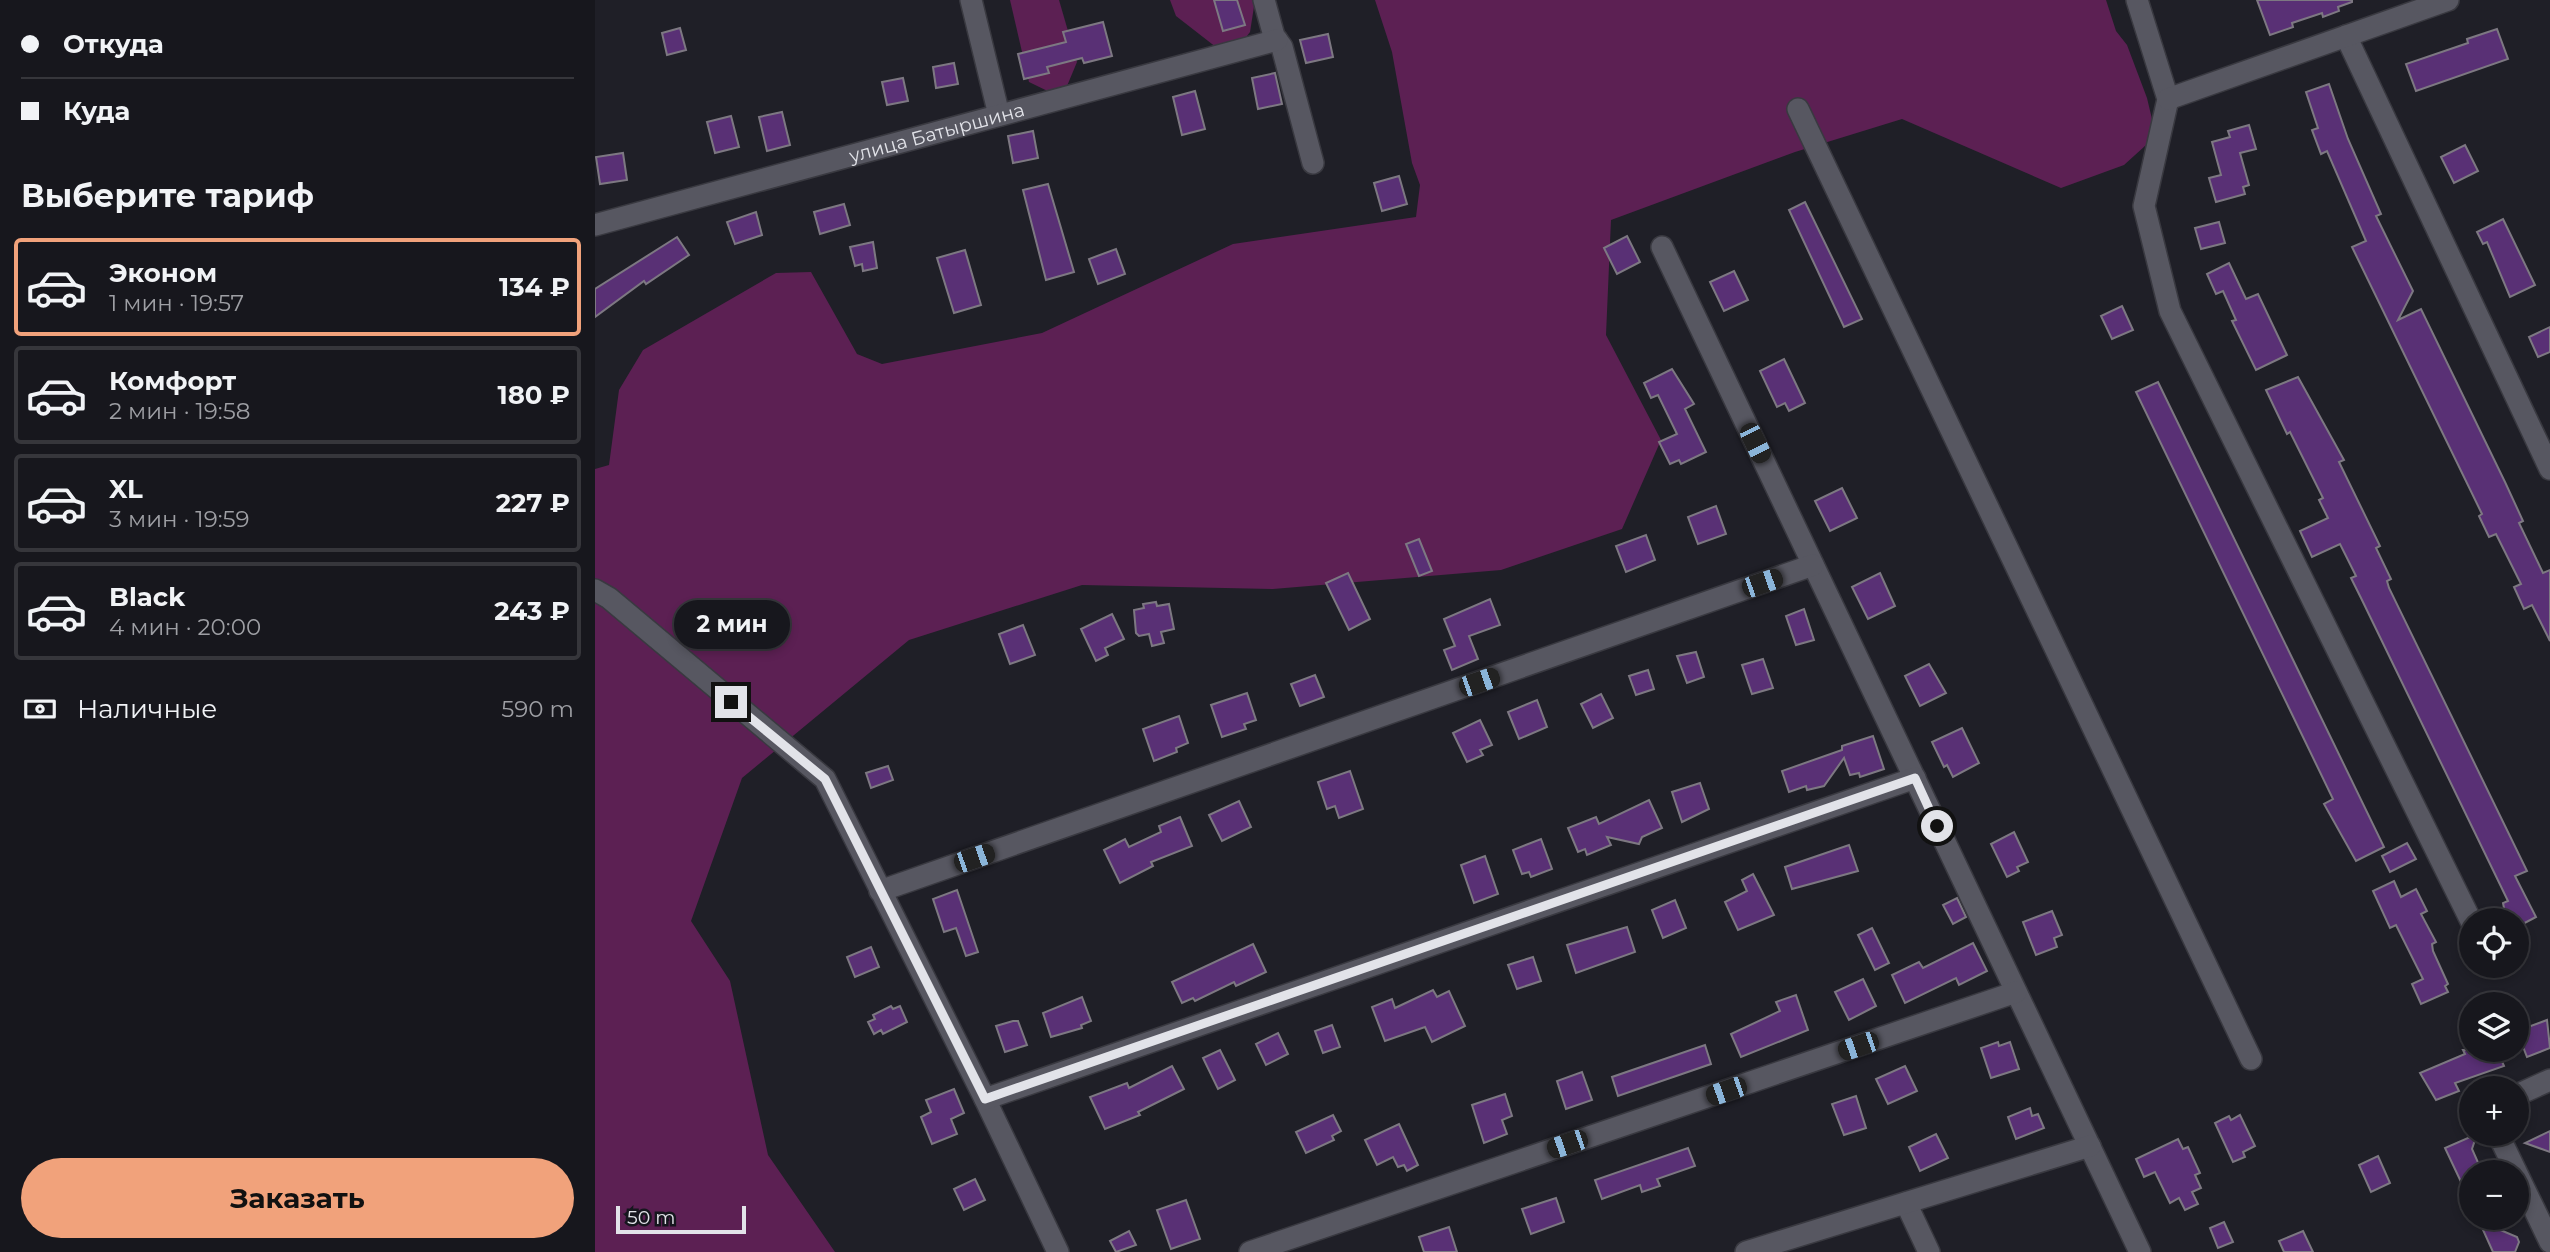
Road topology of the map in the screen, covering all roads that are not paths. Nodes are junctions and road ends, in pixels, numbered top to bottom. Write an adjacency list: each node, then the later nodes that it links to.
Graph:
1 (971, 0): 9 (street)
2 (1264, 0): 6 (street)
3 (2137, 0): 7 (street)
4 (2448, 0): 5 (street)
5 (2346, 36): 7 (street); 13 (street)
6 (1277, 40): 9 (street, улица Батыршина); 10 (street)
7 (2168, 99): 18 (street)
8 (1798, 109): 20 (street)
9 (999, 116): 11 (street, улица Батыршина)
10 (1313, 163)
11 (595, 225)
12 (1662, 247): 14 (street)
13 (2550, 469)
14 (1813, 565): 16 (street); 17 (street)
15 (595, 590): 17 (street)
16 (1915, 778): 19 (street); 23 (street)
17 (880, 891): 23 (street)
18 (2465, 908)
19 (2017, 992): 24 (street); 29 (street)
20 (2251, 1059)
21 (2550, 1080): 22 (street)
22 (2529, 1090)
23 (985, 1099): 28 (street)
24 (2090, 1146): 26 (street); 32 (street)
25 (2504, 1146): 27 (street)
26 (1906, 1203): 30 (street); 31 (street)
27 (2550, 1242)
28 (1058, 1252)
29 (1250, 1252)
30 (1746, 1252)
31 (1929, 1252)
32 (2140, 1252)

